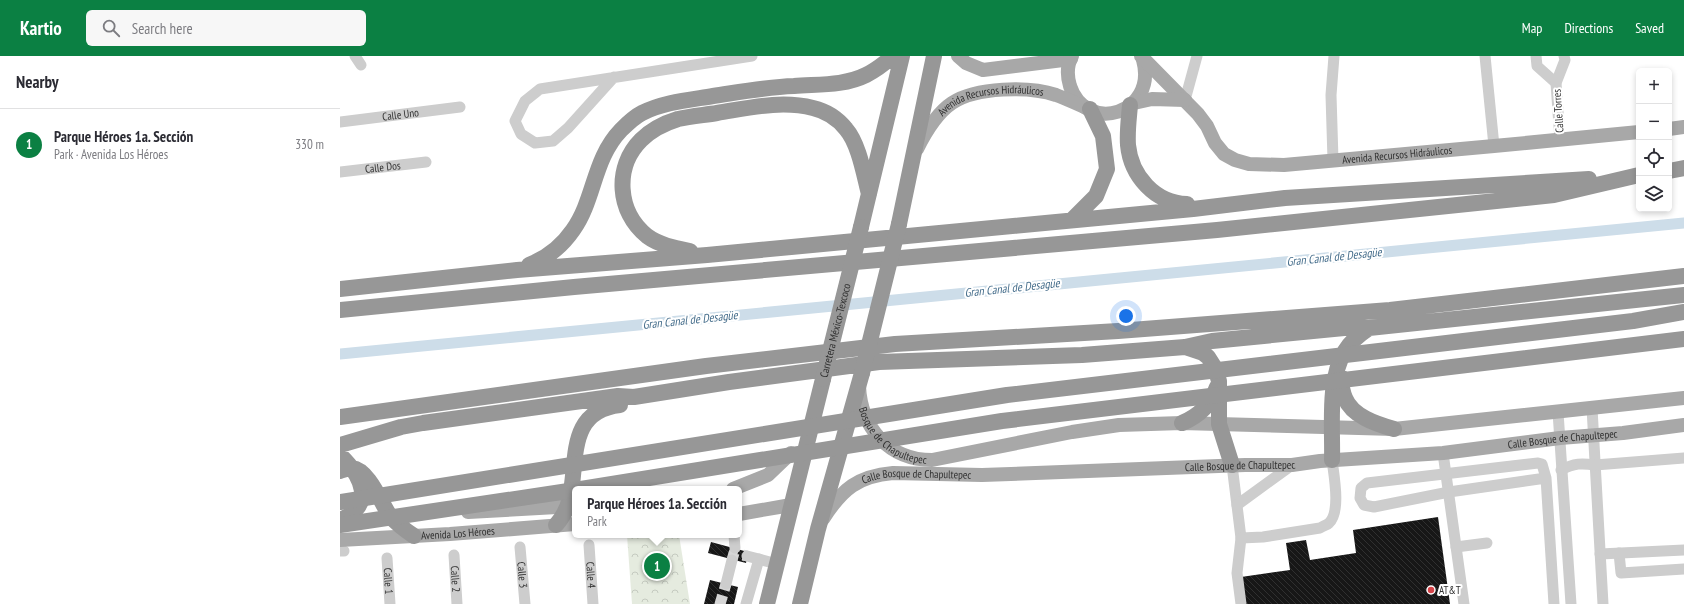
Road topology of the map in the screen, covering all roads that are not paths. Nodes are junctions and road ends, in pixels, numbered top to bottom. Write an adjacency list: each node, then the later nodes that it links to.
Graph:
1 (752, 56): 13 (street)
2 (893, 56): 37 (highway)
3 (902, 56): 33 (highway, Carretera México-Texcoco)
4 (934, 56): 25 (highway)
5 (958, 56): 11 (main road)
6 (1197, 56): 15 (street)
7 (1334, 56): 26 (street)
8 (1485, 56): 24 (street)
9 (1536, 56): 14 (street, Calle Torres)
10 (1564, 56): 14 (street, Calle Torres)
11 (1072, 57): 18 (main road)
12 (1142, 58): 15 (main road, Avenida Recursos Hidráulicos); 16 (main road)
13 (614, 77): 13 (street)
14 (1556, 83): 23 (street, Calle Torres)
15 (1185, 100): 16 (main road); 26 (main road, Avenida Recursos Hidráulicos)
16 (1132, 104): 18 (main road, Avenida Recursos Hidráulicos); 34 (highway)
17 (460, 107): 19 (street, Calle Uno)
18 (1088, 109): 25 (main road, Avenida Recursos Hidráulicos); 35 (highway)
19 (340, 122)
20 (1684, 127): 21 (main road)
21 (1672, 129)
22 (1636, 132): 23 (main road, Avenida Recursos Hidráulicos)
23 (1560, 140): 24 (main road, Avenida Recursos Hidráulicos)
24 (1494, 146): 26 (main road, Avenida Recursos Hidráulicos)
25 (915, 153): 47 (highway, bridge)
26 (1333, 160)
27 (426, 162): 30 (street, Calle Dos)
28 (1684, 168): 29 (highway)
29 (1672, 170)
30 (340, 172)
31 (1636, 175): 34 (highway)
32 (1636, 175): 41 (highway)
33 (869, 194): 36 (highway); 60 (highway, Carretera México-Texcoco, bridge)
34 (1226, 204): 35 (highway)
35 (1072, 220): 36 (highway)
36 (707, 255): 37 (highway)
37 (517, 270): 39 (highway)
38 (1684, 276): 53 (highway)
39 (340, 289)
40 (1684, 295): 43 (highway)
41 (340, 310)
42 (1684, 312): 81 (highway, bridge)
43 (1369, 328): 45 (highway); 46 (highway)
44 (1684, 338): 77 (highway, bridge)
45 (1185, 347): 48 (highway); 49 (highway)
46 (1338, 366): 57 (highway); 58 (highway)
47 (861, 378): 54 (main road, Bosque de Chapultepec); 91 (highway)
48 (1219, 381): 54 (highway); 55 (highway)
49 (634, 397): 62 (highway); 66 (highway)
50 (1684, 398): 51 (main road)
51 (1592, 408): 52 (main road); 59 (street)
52 (1558, 412): 58 (main road); 61 (street)
53 (340, 417)
54 (1182, 423): 55 (main road)
55 (1219, 424): 57 (main road); 71 (highway)
56 (1684, 425): 59 (main road, Calle Bosque de Chapultepec)
57 (1333, 427): 58 (main road); 68 (highway)
58 (1394, 429)
59 (1593, 435): 61 (main road, Calle Bosque de Chapultepec); 70 (street)
60 (809, 436): 78 (main road); 82 (highway, Carretera México-Texcoco)
61 (1560, 438): 64 (main road, Calle Bosque de Chapultepec); 73 (street)
62 (346, 443): 63 (highway)
63 (340, 452)
64 (1443, 453): 68 (main road, Calle Bosque de Chapultepec); 74 (street)
65 (340, 455): 72 (highway)
66 (574, 457): 76 (highway); 83 (highway)
67 (1684, 458): 70 (street)
68 (1332, 460): 69 (main road, Calle Bosque de Chapultepec); 94 (street)
69 (1292, 465): 71 (main road, Calle Bosque de Chapultepec); 84 (street)
70 (1595, 465): 73 (street); 104 (street)
71 (1232, 466): 84 (street); 91 (main road, Calle Bosque de Chapultepec)
72 (346, 470): 86 (highway); 87 (highway)
73 (1561, 470): 122 (street)
74 (1446, 474): 75 (street); 80 (street); 80 (street)
75 (1546, 478): 80 (street); 121 (street)
76 (591, 486)
77 (600, 486)
78 (740, 486)
79 (572, 490): 89 (highway, bridge)
80 (1449, 492): 98 (street)
81 (340, 502)
82 (791, 505): 85 (main road); 109 (highway, Carretera México-Texcoco)
83 (571, 506): 86 (main road, Avenida Los Héroes); 90 (highway)
84 (1237, 506): 94 (street)
85 (742, 513)
86 (391, 517): 87 (main road, Avenida Los Héroes); 92 (highway)
87 (340, 520)
88 (572, 524): 90 (main road, Avenida Los Héroes)
89 (340, 525)
90 (556, 525): 92 (main road, Avenida Los Héroes)
91 (818, 529): 118 (highway)
92 (414, 536): 99 (main road, Avenida Los Héroes)
93 (734, 538): 100 (street)
94 (1241, 538): 119 (street)
95 (1487, 543): 98 (street)
96 (589, 545): 115 (street, Calle 4)
97 (520, 546): 114 (street, Calle 3)
98 (1456, 547): 120 (street)
99 (341, 548)
100 (735, 548)
101 (1684, 550): 102 (street)
102 (1619, 553): 104 (street); 110 (street)
103 (454, 554): 113 (street, Calle 2)
104 (1600, 554): 123 (street)
105 (747, 556): 107 (street)
106 (387, 558): 112 (street, Calle 1)
107 (759, 559): 109 (street); 116 (street)
108 (732, 560): 111 (street)
109 (777, 564): 117 (highway, Carretera México-Texcoco)
110 (1684, 569)
111 (726, 584)
112 (390, 604)
113 (457, 604)
114 (525, 604)
115 (593, 604)
116 (746, 604)
117 (767, 604)
118 (800, 604)
119 (1241, 604)
120 (1464, 604)
121 (1554, 604)
122 (1571, 604)
123 (1603, 604)

